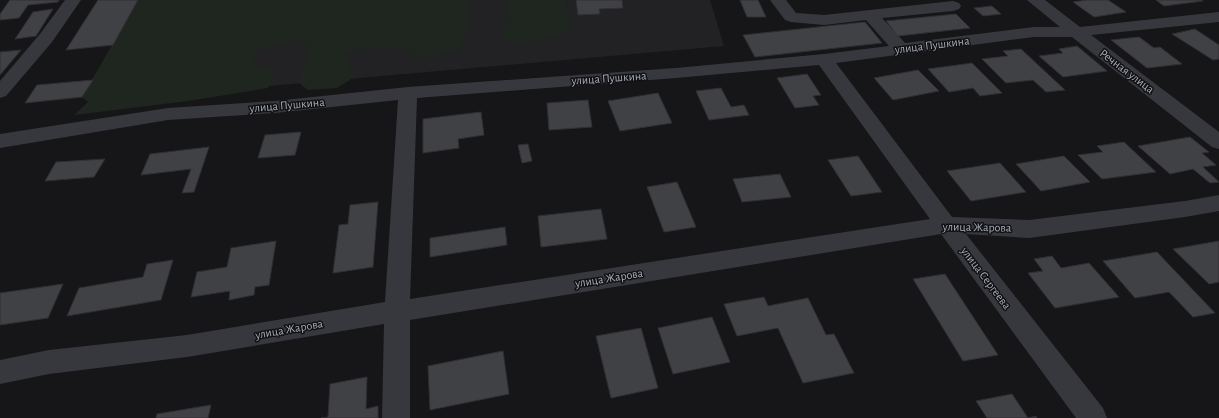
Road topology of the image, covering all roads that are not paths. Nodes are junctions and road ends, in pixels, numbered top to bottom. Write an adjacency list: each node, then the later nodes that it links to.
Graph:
1 (73, 0): 10 (street)
2 (778, 0): 5 (street)
3 (1035, 0): 7 (street, Речная улица)
4 (953, 6): 5 (street)
5 (871, 16): 8 (street)
6 (1219, 17): 7 (street, улица Пушкина)
7 (1076, 32): 8 (street, улица Пушкина); 13 (street, Речная улица)
8 (901, 49): 9 (street, улица Пушкина)
9 (824, 59): 11 (street, улица Пушкина); 15 (street, улица Сергеева)
10 (0, 92)
11 (408, 93): 12 (street, улица Пушкина); 16 (street)
12 (0, 141)
13 (1219, 142)
14 (1219, 203): 15 (street, улица Жарова)
15 (946, 225): 16 (street, улица Жарова); 19 (street, улица Сергеева)
16 (397, 310): 17 (street, улица Жарова); 18 (street)
17 (0, 372)
18 (396, 418)
19 (1093, 418)

